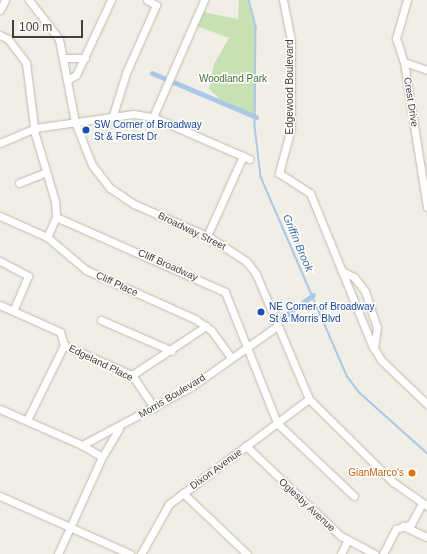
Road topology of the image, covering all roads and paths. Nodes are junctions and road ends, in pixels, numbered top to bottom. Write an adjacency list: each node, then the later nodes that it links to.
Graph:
1 (5, 0): 8 (street)
2 (29, 0): 10 (street, Broadway Street)
3 (111, 0): 11 (street)
4 (147, 0): 15 (street)
5 (204, 0): 16 (street)
6 (283, 0): 28 (street, Edgewood Boulevard)
7 (407, 0): 12 (street, Crest Drive)
8 (0, 10)
9 (0, 35): 18 (street)
10 (65, 58): 11 (street); 14 (street, Broadway Street)
11 (85, 58): 14 (street)
12 (404, 62): 13 (street); 22 (street, Crest Drive)
13 (427, 70)
14 (69, 79): 17 (street, Broadway Street)
15 (113, 115): 16 (street); 17 (street)
16 (153, 117): 25 (street)
17 (75, 122): 18 (street); 25 (street, Broadway Street)
18 (35, 128): 19 (street); 20 (street)
19 (0, 143)
20 (46, 172): 21 (street); 24 (street)
21 (19, 183)
22 (427, 207)
23 (0, 216): 26 (street, Cliff Place)
24 (56, 217): 26 (street); 35 (street, Cliff Broadway)
25 (207, 236): 33 (street, Broadway Street)
26 (48, 237): 32 (street, Cliff Place)
27 (0, 261): 30 (street)
28 (342, 271): 36 (street); 36 (street)
29 (0, 305): 30 (street, Edgeland Place)
30 (13, 311): 34 (street, Edgeland Place)
31 (101, 320): 37 (street)
32 (206, 326): 37 (street); 38 (street, Cliff Place)
33 (277, 326): 35 (street, Morris Boulevard); 40 (street, Broadway Street)
34 (64, 345): 39 (street, Edgeland Place); 44 (street)
35 (245, 346): 38 (street, Morris Boulevard); 45 (street, Cliff Broadway)
36 (374, 349): 41 (street)
37 (172, 351): 39 (street)
38 (230, 356): 42 (street, Morris Boulevard)
39 (132, 375): 42 (street, Edgeland Place)
40 (309, 399): 45 (street, Dixon Avenue); 53 (street, Broadway Street)
41 (427, 404)
42 (154, 408): 46 (street, Morris Boulevard)
43 (0, 409): 44 (street)
44 (27, 420): 47 (street)
45 (277, 423): 48 (street, Dixon Avenue); 52 (street)
46 (120, 428): 47 (street, Morris Boulevard); 49 (street)
47 (82, 446): 49 (street)
48 (246, 446): 50 (street, Dixon Avenue); 57 (street, Oglesby Avenue)
49 (102, 457): 54 (street)
50 (183, 493): 60 (street, Dixon Avenue); 61 (street)
51 (0, 496): 54 (street)
52 (354, 496)
53 (424, 505): 55 (street)
54 (71, 526): 58 (street); 59 (street)
55 (402, 526): 56 (street); 64 (street)
56 (427, 537)
57 (347, 541): 62 (street); 63 (street, Oglesby Avenue)
58 (58, 554)
59 (130, 554)
60 (141, 554)
61 (247, 554)
62 (341, 554)
63 (375, 554)
64 (383, 554)

